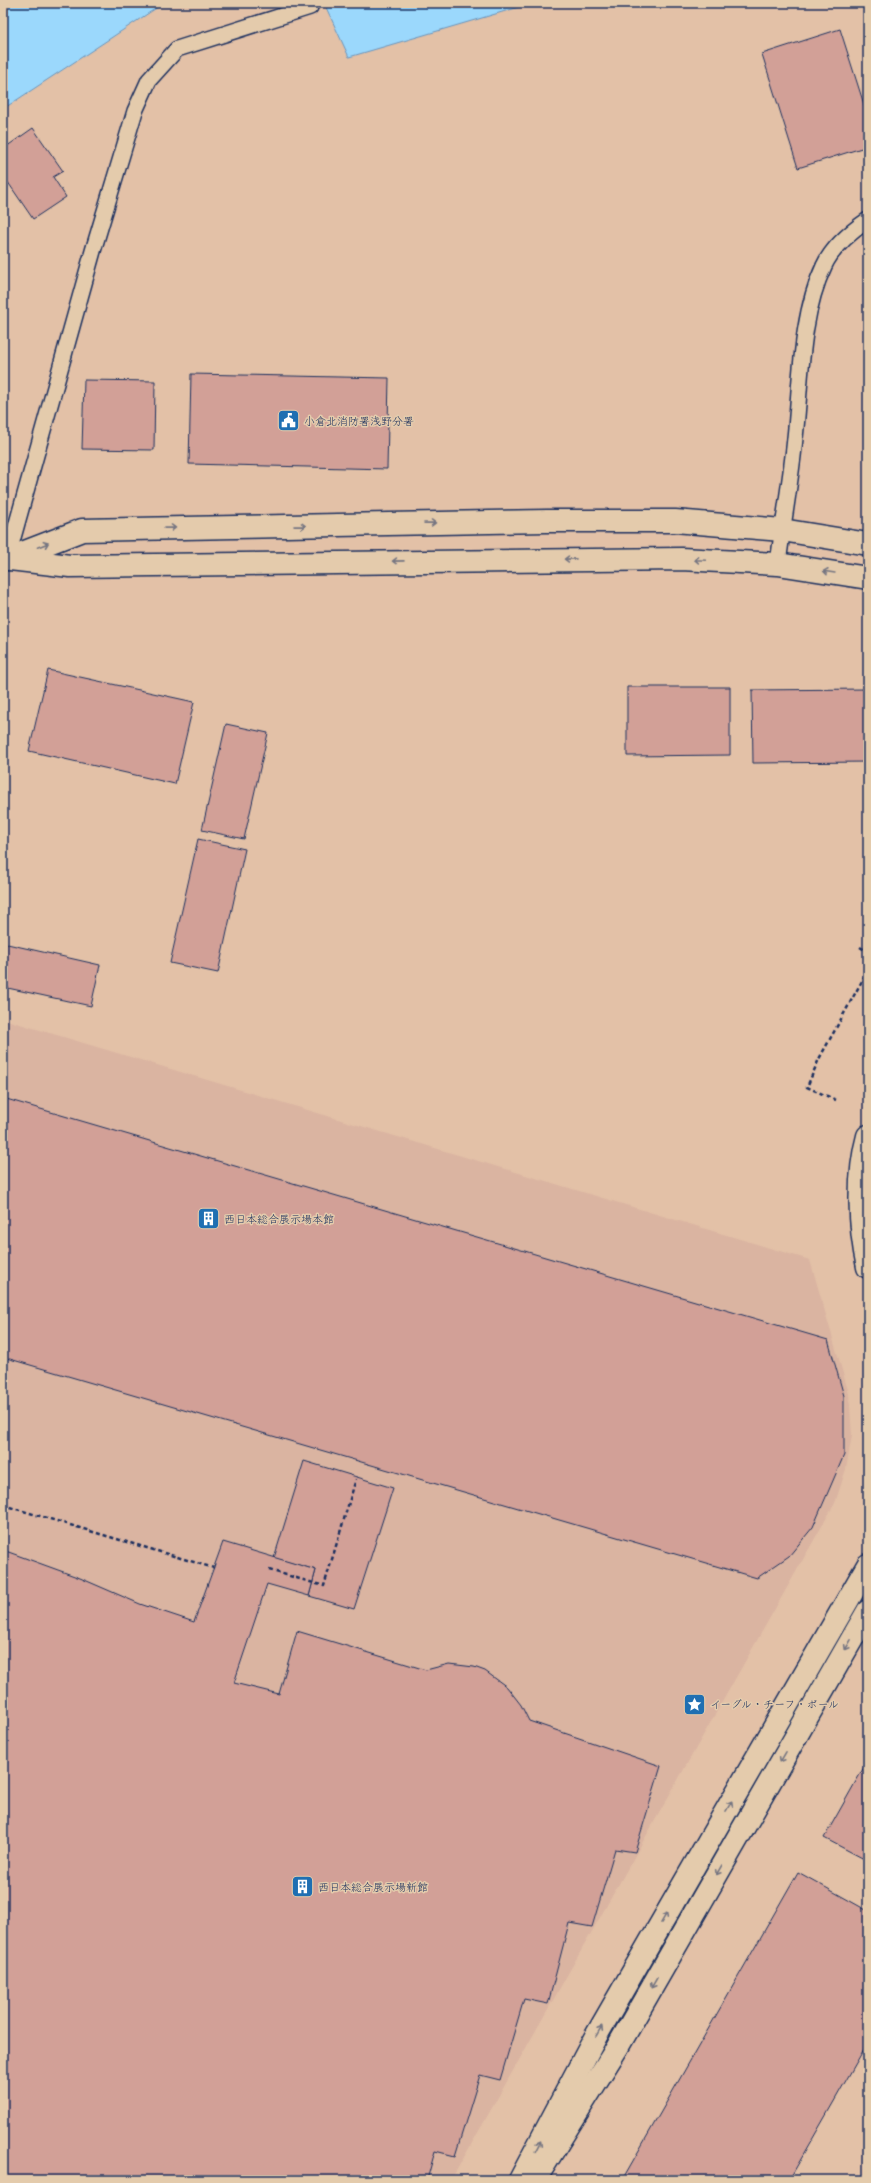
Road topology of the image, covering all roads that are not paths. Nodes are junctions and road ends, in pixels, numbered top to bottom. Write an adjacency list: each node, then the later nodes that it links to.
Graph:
1 (310, 7): 5 (lane)
2 (868, 220): 3 (lane)
3 (782, 530): 4 (street); 5 (street, one-way to 3); 6 (lane)
4 (868, 544)
5 (4, 563): 6 (street, one-way to 5)
6 (778, 564): 7 (street, one-way to 6)
7 (868, 578)
8 (868, 1136): 9 (street)
9 (868, 1267)
10 (868, 1565): 12 (street, one-way to 10)
11 (868, 1611): 13 (street, one-way to 13)
12 (520, 2180)
13 (535, 2180)

